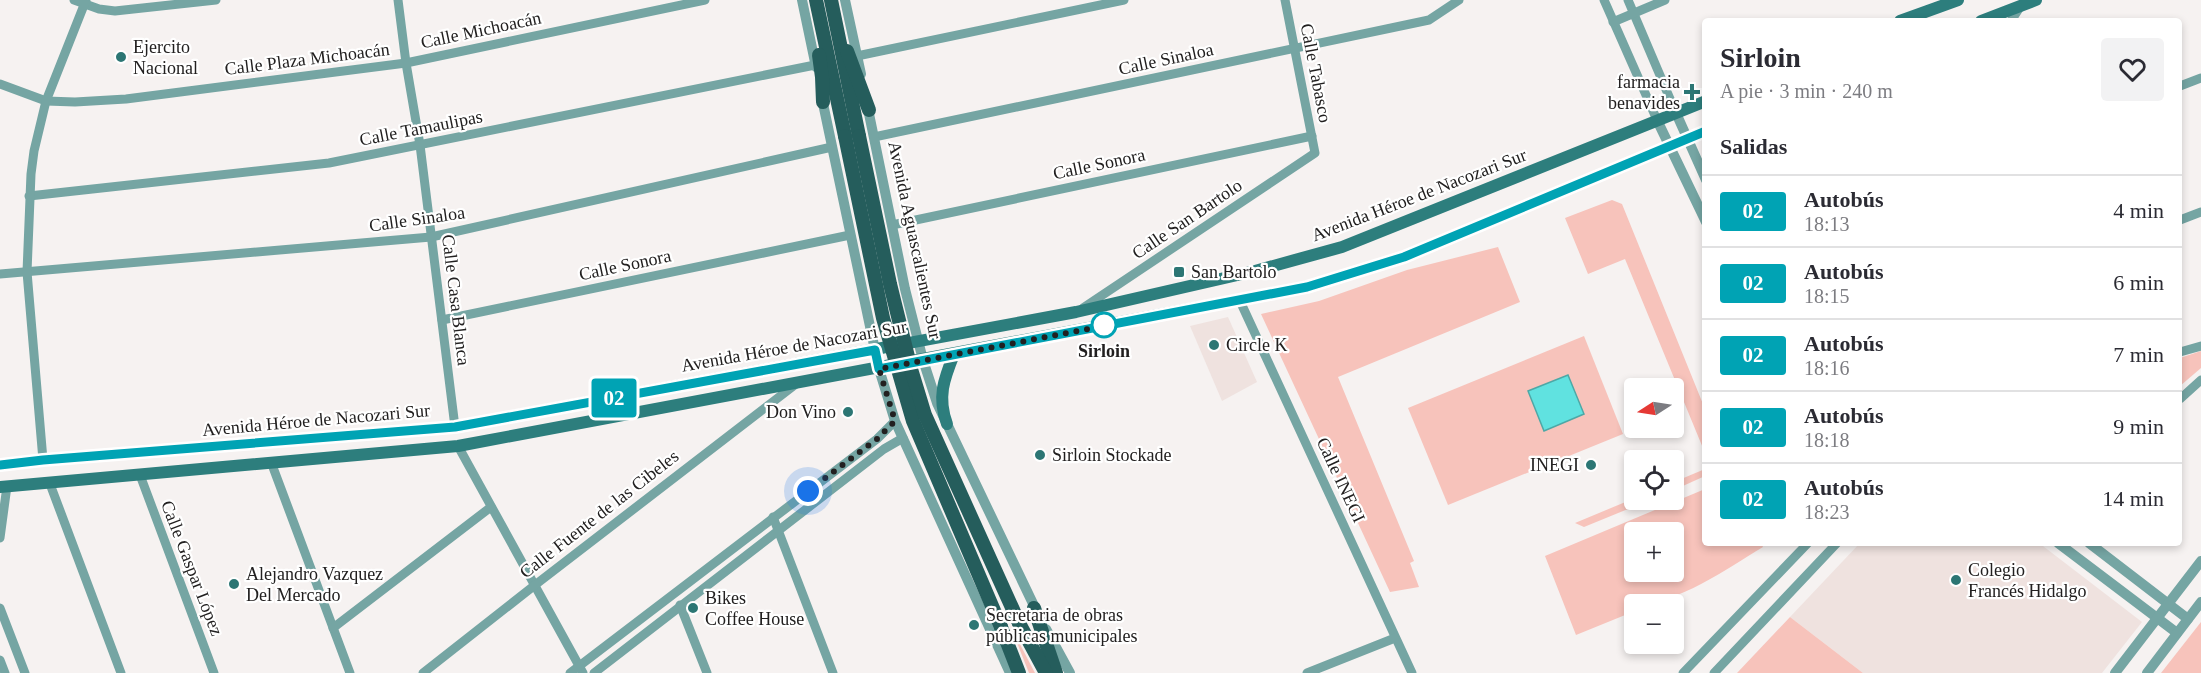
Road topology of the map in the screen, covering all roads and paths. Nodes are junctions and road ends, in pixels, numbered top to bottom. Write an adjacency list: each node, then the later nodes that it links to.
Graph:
1 (74, 0): 17 (street)
2 (216, 0): 17 (street)
3 (398, 0): 28 (street, Calle Casa Blanca)
4 (705, 0): 28 (street, Calle Michoacán)
5 (802, 0): 29 (street)
6 (816, 0): 24 (main road)
7 (831, 0): 25 (main road, Avenida Aguascalientes Sur)
8 (845, 0): 27 (street, Avenida Aguascalientes Sur)
9 (1124, 0): 27 (street)
10 (1285, 0): 26 (street, Calle Tabasco)
11 (1459, 0): 26 (street, Calle Sinaloa)
12 (1604, 0): 23 (street)
13 (1628, 0): 19 (street)
14 (1665, 0): 19 (street)
15 (1958, 0): 20 (main road)
16 (2036, 0): 18 (main road)
17 (85, 2): 33 (street)
18 (2020, 7): 21 (main road); 22 (street)
19 (1634, 13): 23 (street); 37 (street)
20 (1908, 18)
21 (1989, 18)
22 (2013, 18)
23 (1613, 22): 38 (street)
24 (823, 36): 34 (main road); 118 (main road, bridge)
25 (838, 36): 36 (main road); 119 (main road, Avenida Aguascalientes Sur, bridge)
26 (1295, 49): 40 (street, Calle Tabasco); 41 (street, Calle Sinaloa)
27 (857, 56): 36 (street, Avenida Aguascalientes Sur)
28 (406, 63): 33 (street, Calle Plaza Michoacán); 43 (street, Calle Casa Blanca)
29 (815, 65): 34 (street); 43 (street, Calle Tamaulipas)
30 (2201, 78): 32 (street)
31 (0, 84): 33 (street, Calle Plaza Michoacán)
32 (2182, 85)
33 (46, 101): 48 (street)
34 (822, 102): 45 (street)
35 (1702, 103): 37 (main road, Avenida Héroe de Nacozari Sur)
36 (869, 110): 41 (street, Avenida Aguascalientes Sur)
37 (1676, 113): 38 (main road, Avenida Héroe de Nacozari Sur); 42 (street)
38 (1657, 120): 44 (street); 59 (main road, Avenida Héroe de Nacozari Sur)
39 (1702, 132): 42 (main road, Avenida Héroe de Nacozari Sur)
40 (1312, 136): 46 (street, Calle Tabasco); 52 (street, Calle Sonora)
41 (874, 137): 52 (street, Avenida Aguascalientes Sur)
42 (1687, 138): 44 (main road, Avenida Héroe de Nacozari Sur); 47 (street)
43 (420, 145): 48 (street, Calle Tamaulipas); 54 (street, Calle Casa Blanca)
44 (1668, 146): 50 (street); 57 (main road, Avenida Héroe de Nacozari Sur)
45 (832, 147): 53 (street); 54 (street, Calle Sinaloa)
46 (1315, 153): 59 (street, Calle San Bartolo)
47 (1702, 171)
48 (29, 196): 55 (street)
49 (2201, 212): 51 (street)
50 (1702, 214)
51 (2182, 219)
52 (892, 225): 58 (street, Avenida Aguascalientes Sur)
53 (850, 235): 60 (street, Calle Sonora); 61 (street)
54 (431, 237): 55 (street, Calle Sinaloa); 60 (street, Calle Casa Blanca)
55 (27, 272): 56 (street, Calle Sinaloa); 79 (street)
56 (0, 274)
57 (1240, 301): 66 (main road, Avenida Héroe de Nacozari Sur); 104 (street, Calle INEGI)
58 (911, 312): 61 (street); 62 (street, Avenida Aguascalientes Sur)
59 (1076, 312): 62 (main road, Avenida Héroe de Nacozari Sur)
60 (442, 320): 75 (street, Calle Casa Blanca)
61 (870, 326): 64 (street)
62 (918, 342): 64 (main road, Avenida Héroe de Nacozari Sur); 67 (street, Avenida Aguascalientes Sur)
63 (2201, 346): 65 (street)
64 (875, 350): 68 (street); 75 (main road, Avenida Héroe de Nacozari Sur)
65 (2182, 351)
66 (954, 354): 67 (main road, Avenida Héroe de Nacozari Sur); 74 (main road)
67 (923, 360): 68 (main road, Avenida Héroe de Nacozari Sur); 72 (street, Avenida Aguascalientes Sur)
68 (879, 369): 70 (main road, Avenida Héroe de Nacozari Sur); 73 (street)
69 (2201, 380): 71 (street)
70 (797, 383): 77 (main road, Avenida Héroe de Nacozari Sur); 94 (street, Calle Fuente de las Cibeles)
71 (2182, 397)
72 (937, 403): 73 (street); 74 (street, Avenida Aguascalientes Sur)
73 (895, 421): 76 (street); 86 (street)
74 (947, 424): 99 (street, Avenida Aguascalientes Sur)
75 (455, 427): 78 (main road); 79 (main road, Avenida Héroe de Nacozari Sur)
76 (903, 438): 87 (street); 117 (street)
77 (458, 446): 78 (main road, Avenida Héroe de Nacozari Sur); 85 (street)
78 (397, 451): 80 (main road, Avenida Héroe de Nacozari Sur)
79 (43, 460): 81 (main road, Avenida Héroe de Nacozari Sur)
80 (271, 462): 82 (main road, Avenida Héroe de Nacozari Sur); 102 (street)
81 (0, 465)
82 (140, 475): 83 (main road, Avenida Héroe de Nacozari Sur); 110 (street, Calle Gaspar López)
83 (50, 484): 84 (main road, Avenida Héroe de Nacozari Sur); 109 (street)
84 (4, 487): 88 (street)
85 (491, 507): 94 (street); 102 (street)
86 (774, 517): 87 (street); 106 (street)
87 (779, 532): 97 (street); 116 (street)
88 (0, 538)
89 (1805, 546): 124 (street)
90 (1834, 546): 125 (street)
91 (2062, 546): 100 (street)
92 (2093, 546): 96 (street)
93 (2201, 561): 96 (street)
94 (534, 585): 106 (street); 112 (street, Calle Fuente de las Cibeles)
95 (2201, 602): 101 (street)
96 (2169, 604): 100 (street); 101 (street)
97 (680, 605): 114 (street); 115 (street)
98 (0, 608): 108 (street)
99 (1034, 608): 120 (main road); 121 (street, Avenida Aguascalientes Sur)
100 (2157, 618): 103 (street); 126 (street)
101 (2188, 619): 103 (street)
102 (333, 628): 111 (street)
103 (2177, 633): 127 (street)
104 (1395, 638): 122 (street); 123 (street, Calle INEGI)
105 (0, 660): 107 (street)
106 (582, 669): 113 (street)
107 (5, 673)
108 (25, 673)
109 (121, 673)
110 (214, 673)
111 (350, 673)
112 (423, 673)
113 (570, 673)
114 (594, 673)
115 (707, 673)
116 (833, 673)
117 (1010, 673)
118 (1019, 673)
119 (1046, 673)
120 (1056, 673)
121 (1070, 673)
122 (1307, 673)
123 (1412, 673)
124 (1683, 673)
125 (1713, 673)
126 (2115, 673)
127 (2147, 673)

